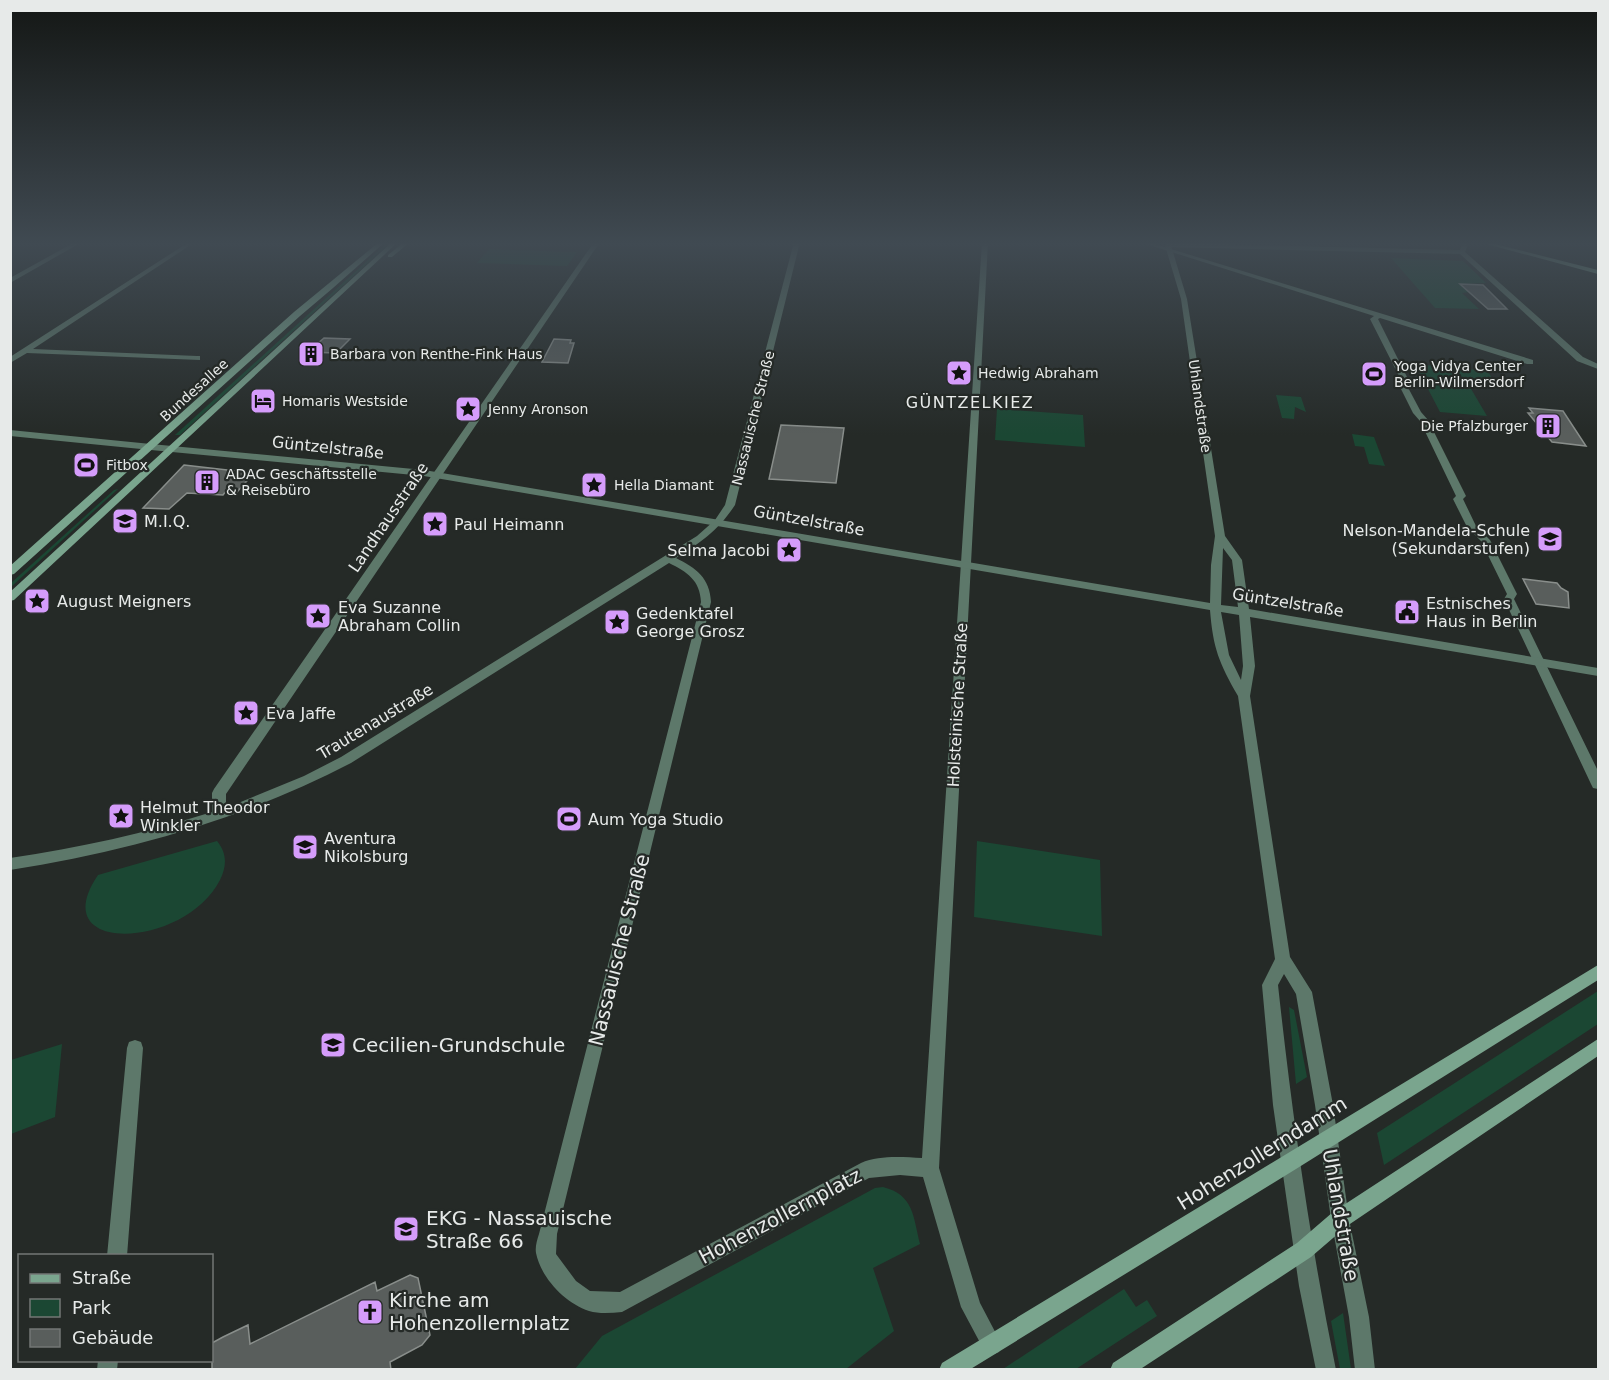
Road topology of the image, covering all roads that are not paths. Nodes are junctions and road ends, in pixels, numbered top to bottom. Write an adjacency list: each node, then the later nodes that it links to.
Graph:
1 (95, 306): 15 (street)
2 (304, 306): 12 (main road, Bundesallee)
3 (307, 306): 12 (main road, Bundesallee)
4 (328, 306): 13 (main road, Bundesallee)
5 (329, 306): 13 (main road, Bundesallee)
6 (553, 306): 23 (street, Landhausstraße)
7 (781, 306): 26 (street, Nassauische Straße)
8 (981, 306): 29 (street, Holsteinische Straße)
9 (1185, 306): 27 (street, Uhlandstraße)
10 (1353, 306): 14 (street)
11 (1523, 306): 19 (street)
12 (297, 314): 21 (main road, Bundesallee)
13 (320, 314): 22 (main road, Bundesallee)
14 (1379, 315): 18 (street); 34 (street)
15 (27, 351): 16 (street); 17 (street)
16 (197, 358)
17 (10, 362)
18 (1530, 362)
19 (1599, 367)
20 (10, 433): 21 (street, Güntzelstraße)
21 (151, 447): 22 (street, Güntzelstraße); 24 (main road, Bundesallee)
22 (174, 449): 23 (street, Güntzelstraße); 25 (main road, Bundesallee)
23 (436, 475): 26 (street, Güntzelstraße); 38 (street, Landhausstraße)
24 (108, 485): 25 (main road); 30 (main road, Bundesallee)
25 (133, 486): 31 (main road, Bundesallee)
26 (719, 522): 28 (street, Trautenaustraße); 29 (street, Güntzelstraße)
27 (1220, 536): 32 (street, Uhlandstraße); 33 (street, Uhlandstraße)
28 (669, 559): 38 (street, Trautenaustraße); 50 (street, Nassauische Straße)
29 (965, 564): 32 (street, Güntzelstraße); 46 (street, Holsteinische Straße)
30 (10, 572)
31 (10, 598)
32 (1217, 607): 33 (street, Güntzelstraße); 36 (street, Uhlandstraße)
33 (1245, 611): 34 (street, Güntzelstraße); 36 (street, Uhlandstraße)
34 (1540, 662): 35 (street, Güntzelstraße); 37 (street)
35 (1599, 672)
36 (1244, 696): 40 (street, Uhlandstraße)
37 (1599, 784)
38 (219, 814): 39 (street, Trautenaustraße)
39 (10, 864)
40 (1282, 959): 44 (street, Uhlandstraße); 45 (street)
41 (1599, 972): 44 (main road, Hohenzollerndamm)
42 (1599, 1047): 47 (main road)
43 (135, 1048): 49 (street)
44 (1328, 1138): 45 (main road, Hohenzollerndamm); 47 (street, Uhlandstraße)
45 (1290, 1163): 48 (street); 51 (main road, Hohenzollerndamm)
46 (930, 1168): 50 (street, Hohenzollernplatz); 51 (street)
47 (1340, 1219): 48 (main road); 55 (street, Uhlandstraße)
48 (1304, 1250): 53 (main road); 54 (street)
49 (117, 1254)
50 (566, 1284)
51 (992, 1345): 52 (main road, Hohenzollerndamm)
52 (949, 1370)
53 (1120, 1370)
54 (1326, 1370)
55 (1365, 1370)

